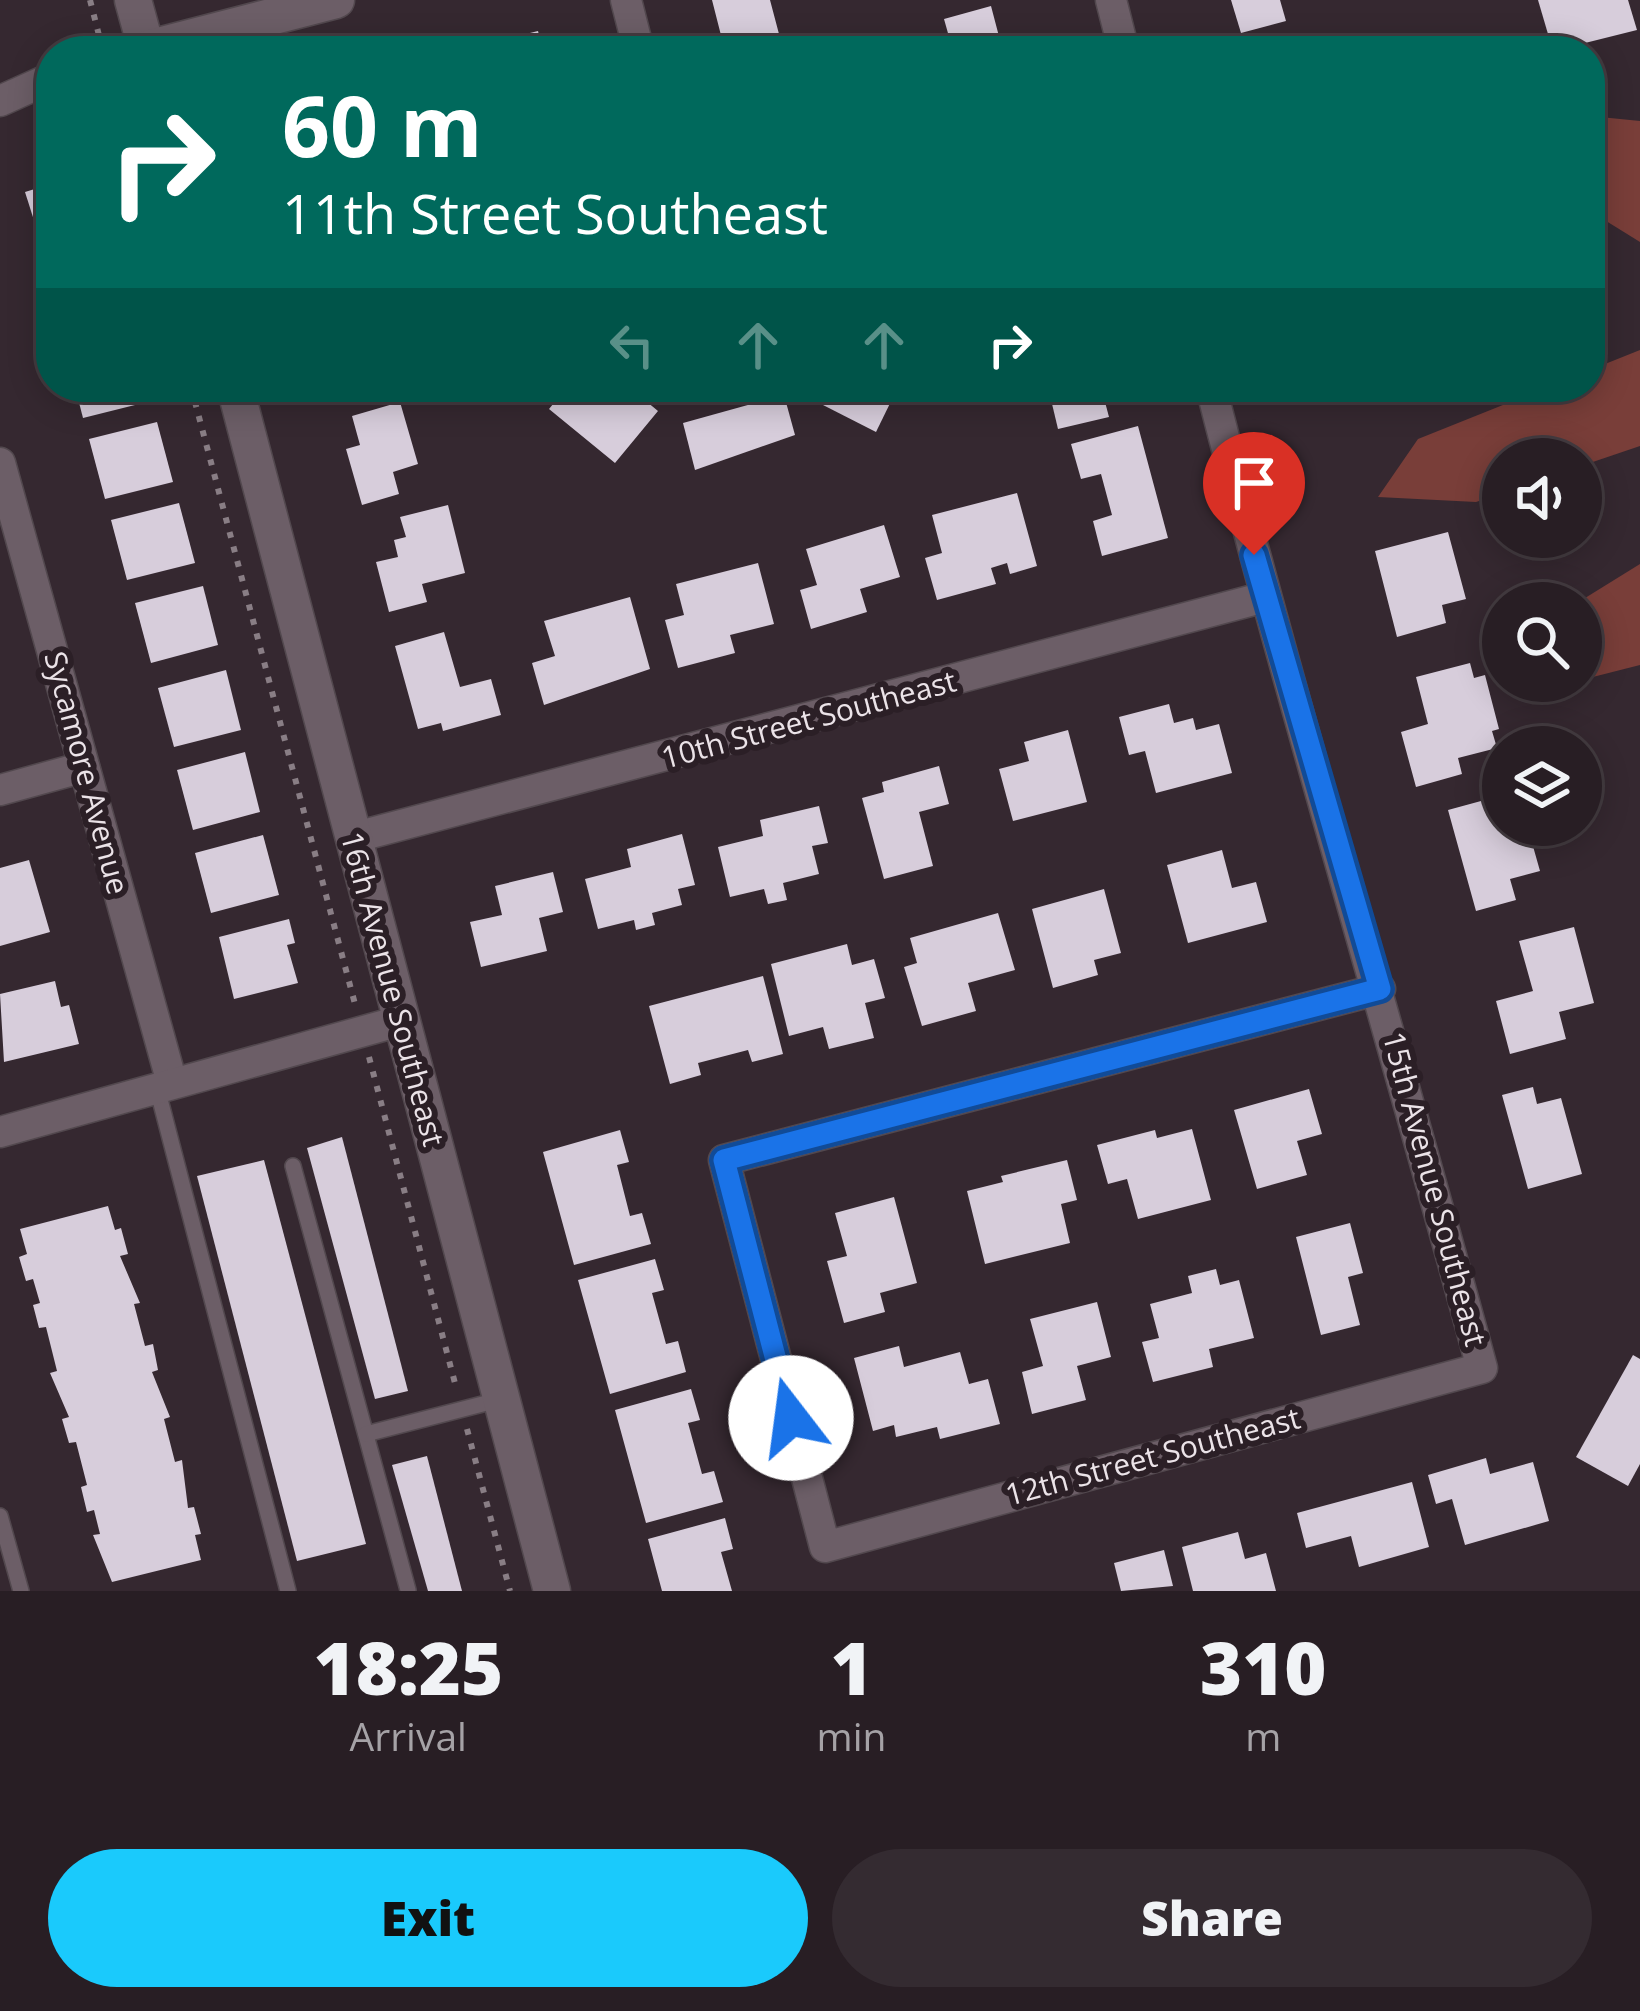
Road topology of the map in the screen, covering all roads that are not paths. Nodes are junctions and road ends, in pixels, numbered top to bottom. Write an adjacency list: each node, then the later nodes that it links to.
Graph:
1 (133, 0): 5 (street)
2 (336, 0): 6 (street)
3 (626, 0): 7 (street)
4 (1111, 0): 8 (street)
5 (142, 36)
6 (198, 36)
7 (635, 36)
8 (1120, 36)
9 (36, 85): 10 (street)
10 (0, 101)
11 (239, 402): 17 (street, 16th Avenue Southeast)
12 (1215, 402): 14 (street, 15th Avenue Southeast)
13 (0, 464): 15 (street, Sycamore Avenue)
14 (1265, 597): 17 (street, 10th Street Southeast); 18 (street, 15th Avenue Southeast)
15 (84, 767): 16 (street); 20 (street, Sycamore Avenue)
16 (0, 790)
17 (352, 838): 19 (street, 16th Avenue Southeast)
18 (1380, 989): 23 (street, 15th Avenue Southeast); 23 (street, 12th Street Southeast)
19 (400, 1021): 20 (street); 24 (street, 16th Avenue Southeast)
20 (164, 1085): 21 (street); 29 (lane)
21 (0, 1132)
22 (293, 1166): 25 (lane)
23 (1482, 1368)
24 (502, 1399): 25 (lane); 30 (street, 16th Avenue Southeast)
25 (366, 1434): 27 (lane)
26 (0, 1516): 28 (lane)
27 (408, 1590)
28 (21, 1591)
29 (288, 1591)
30 (552, 1591)

